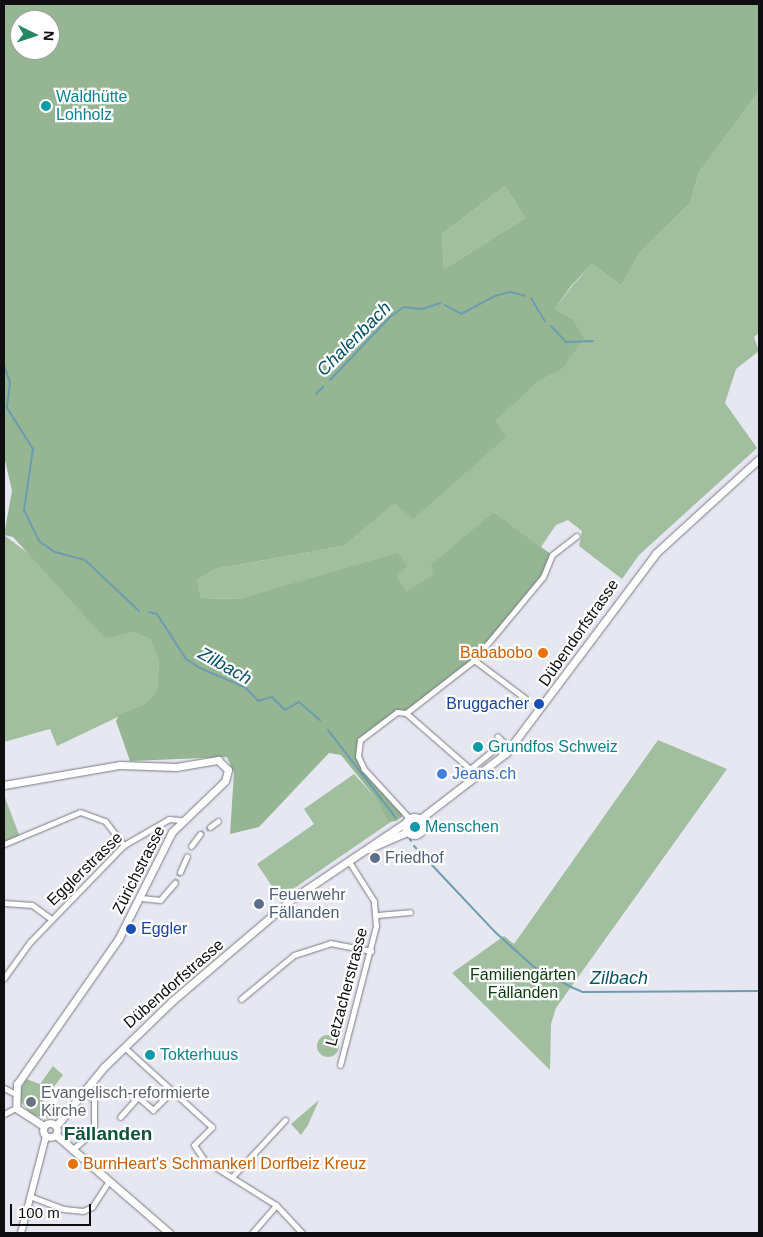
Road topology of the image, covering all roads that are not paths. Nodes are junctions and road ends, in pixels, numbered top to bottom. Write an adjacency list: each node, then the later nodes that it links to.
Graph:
1 (759, 459): 8 (main road, Dübendorfstrasse)
2 (576, 536): 3 (street)
3 (474, 660): 4 (street); 5 (street)
4 (526, 699)
5 (406, 713): 6 (street); 11 (street)
6 (497, 736)
7 (4, 785): 9 (main road, Zürichstrasse)
8 (420, 819): 11 (main road); 13 (main road, Dübendorfstrasse)
9 (180, 820): 16 (street, Egglerstrasse); 23 (main road, Zürichstrasse)
10 (218, 821): 12 (street)
11 (407, 821): 13 (main road); 18 (main road, Dübendorfstrasse)
12 (210, 827)
13 (407, 832): 18 (main road, Dübendorfstrasse)
14 (200, 834): 17 (street)
15 (4, 844): 16 (street)
16 (124, 845): 27 (street, Egglerstrasse)
17 (191, 846)
18 (368, 849): 20 (main road, Dübendorfstrasse)
19 (187, 856): 21 (street)
20 (352, 861): 26 (street, Letzacherstrasse); 31 (main road, Dübendorfstrasse)
21 (180, 872)
22 (175, 883): 23 (street)
23 (141, 898): 36 (main road, Zürichstrasse)
24 (4, 903): 27 (street)
25 (410, 912): 26 (street)
26 (377, 915): 28 (street, Letzacherstrasse)
27 (51, 919): 29 (street, Egglerstrasse)
28 (371, 951): 30 (street); 32 (street, Letzacherstrasse)
29 (4, 978)
30 (241, 999)
31 (124, 1048): 34 (street); 35 (main road, Dübendorfstrasse)
32 (340, 1065)
33 (4, 1088): 36 (street)
34 (172, 1091): 39 (street); 46 (street)
35 (86, 1092): 42 (main road, Dübendorfstrasse); 45 (street)
36 (14, 1093): 37 (main road)
37 (16, 1108): 38 (street); 41 (main road)
38 (4, 1114)
39 (120, 1117)
40 (285, 1120): 46 (street)
41 (44, 1126): 42 (main road); 44 (main road)
42 (56, 1126): 43 (main road)
43 (56, 1135): 44 (main road); 45 (main road)
44 (46, 1136): 48 (street)
45 (72, 1150): 47 (main road)
46 (232, 1177): 49 (street)
47 (109, 1181): 48 (street); 51 (main road)
48 (32, 1196): 50 (street)
49 (276, 1205): 52 (street); 53 (street)
50 (21, 1233)
51 (169, 1233)
52 (252, 1233)
53 (302, 1233)

